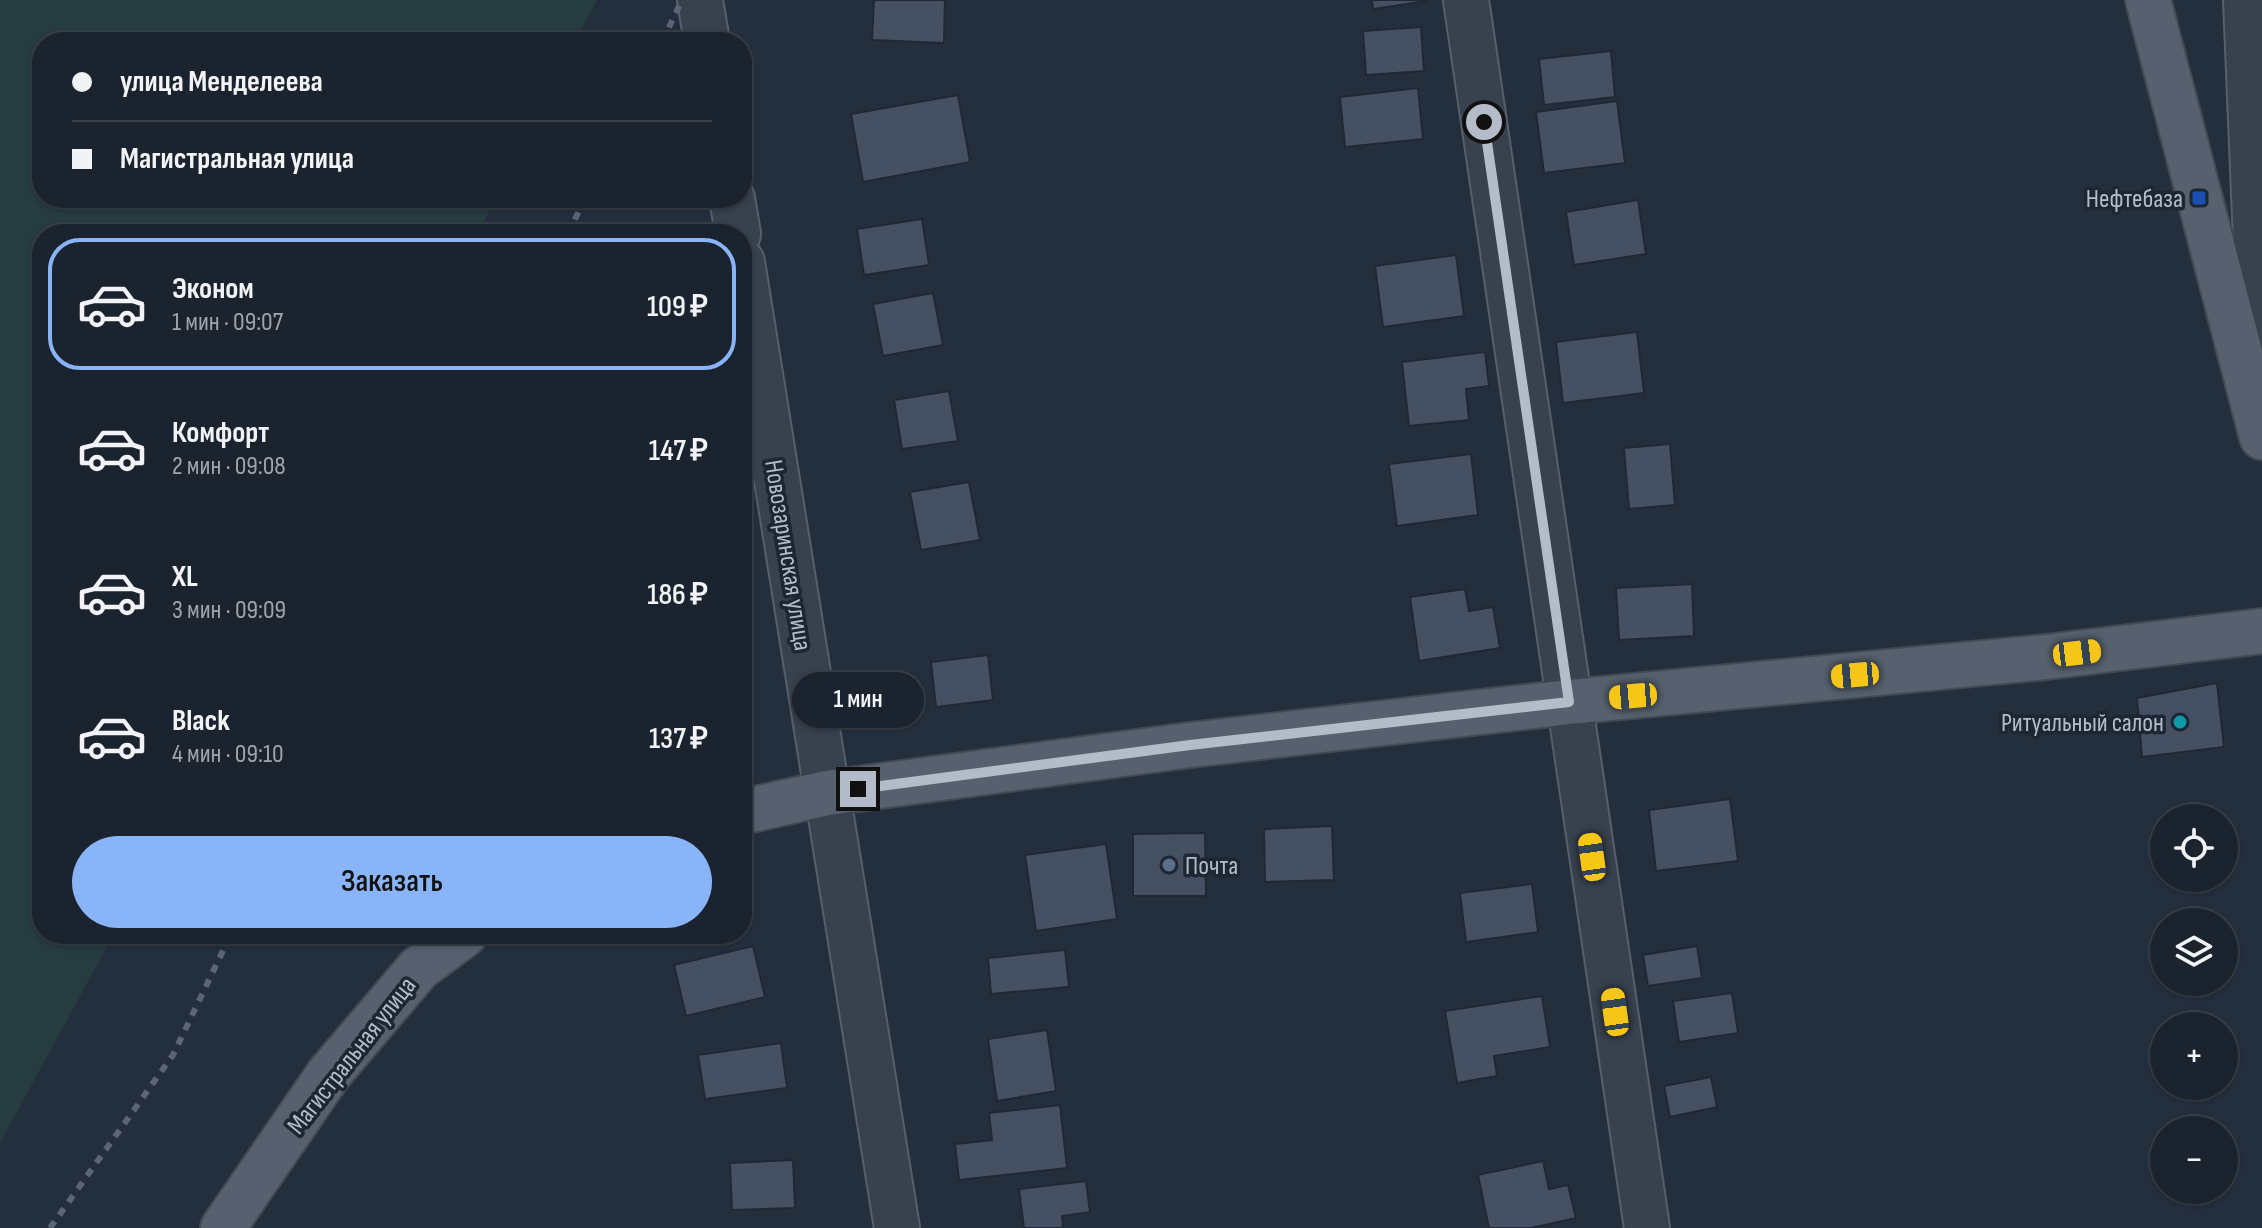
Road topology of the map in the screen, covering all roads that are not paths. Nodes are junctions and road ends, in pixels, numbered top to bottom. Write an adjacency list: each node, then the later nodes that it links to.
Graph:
1 (700, 0): 5 (street)
2 (1466, 0): 10 (street)
3 (2148, 0): 8 (main road)
4 (2246, 0): 7 (street)
5 (705, 32)
6 (752, 324): 11 (street, Новозаринская улица)
7 (2262, 387)
8 (2262, 437)
9 (2262, 631): 10 (main road)
10 (1569, 702): 11 (main road); 16 (street)
11 (827, 793): 12 (main road); 15 (street, Новозаринская улица)
12 (752, 810)
13 (451, 944): 14 (main road, Магистральная улица)
14 (223, 1228)
15 (897, 1228)
16 (1647, 1228)

